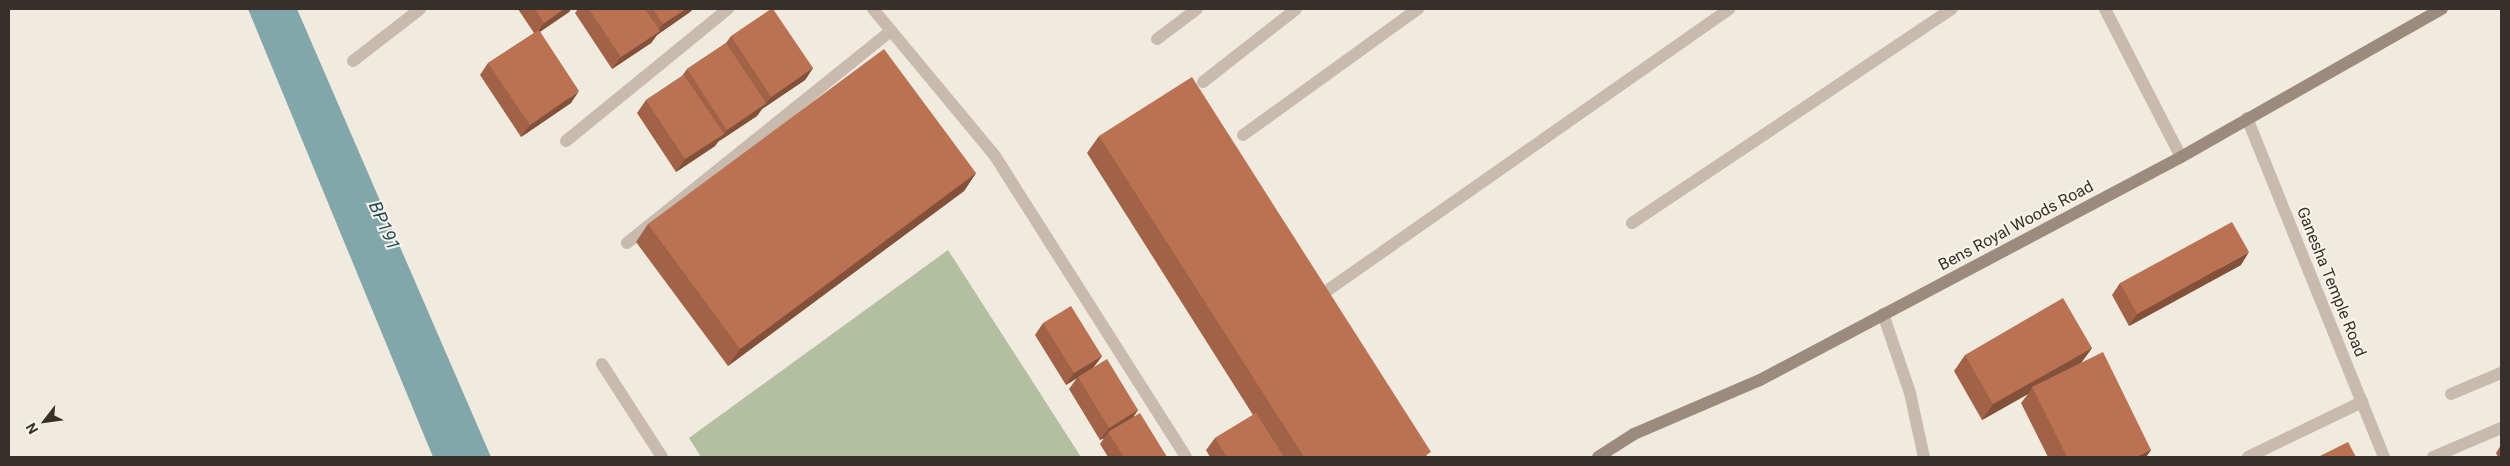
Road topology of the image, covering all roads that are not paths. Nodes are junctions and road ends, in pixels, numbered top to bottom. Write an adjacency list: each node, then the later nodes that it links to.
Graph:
1 (420, 9): 13 (street)
2 (728, 9): 17 (street)
3 (873, 9): 11 (street)
4 (1196, 9): 12 (street)
5 (1296, 9): 14 (street)
6 (1418, 9): 16 (street)
7 (1730, 9): 21 (street)
8 (1952, 9): 19 (street)
9 (2105, 9): 18 (street)
10 (2442, 9): 15 (street, Bens Royal Woods Road)
11 (891, 31): 20 (street); 29 (street)
12 (1157, 39)
13 (352, 61)
14 (1203, 82)
15 (2247, 118): 18 (street, Bens Royal Woods Road); 26 (street, Ganesha Temple Road)
16 (1243, 135)
17 (566, 141)
18 (2181, 157): 22 (street, Bens Royal Woods Road)
19 (1632, 223)
20 (628, 243)
21 (1328, 290)
22 (1883, 314): 30 (street, Bens Royal Woods Road); 31 (street)
23 (602, 364): 28 (street)
24 (2501, 373): 25 (street)
25 (2451, 394)
26 (2362, 402): 32 (street); 33 (street, Ganesha Temple Road)
27 (2501, 428): 34 (street)
28 (662, 457)
29 (1186, 457)
30 (1598, 457)
31 (1924, 457)
32 (2248, 457)
33 (2384, 457)
34 (2433, 457)

